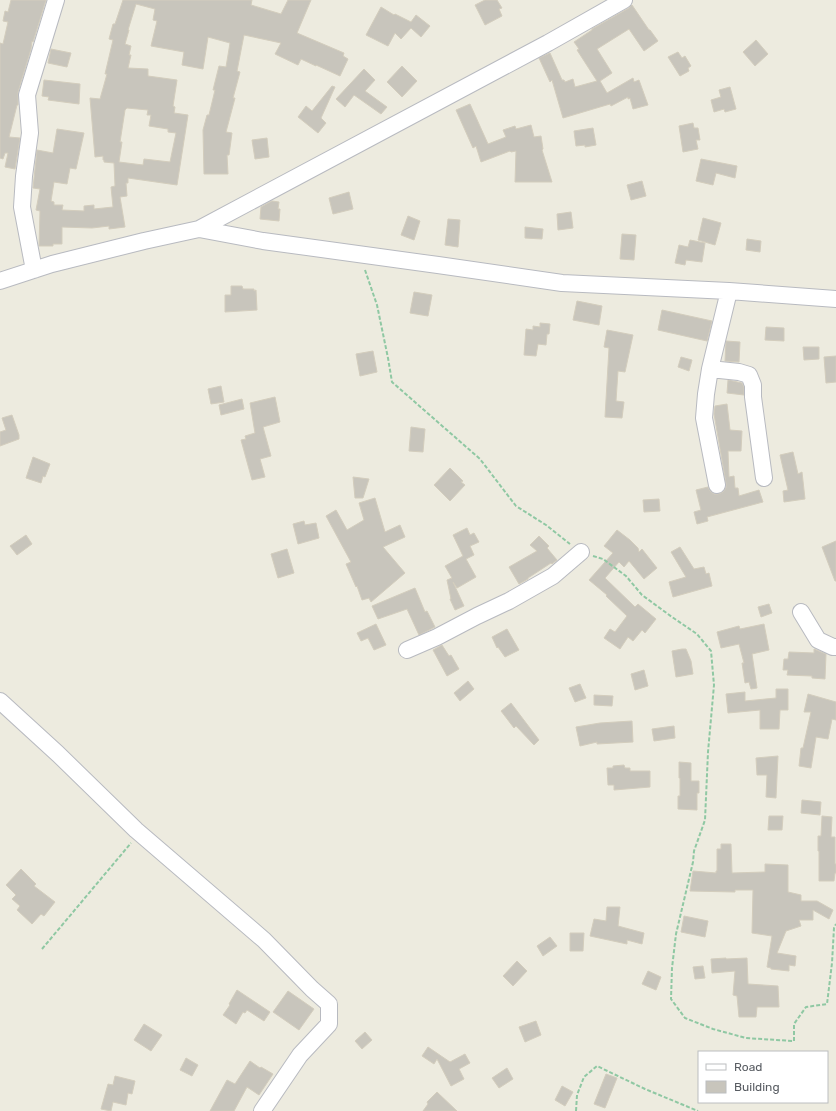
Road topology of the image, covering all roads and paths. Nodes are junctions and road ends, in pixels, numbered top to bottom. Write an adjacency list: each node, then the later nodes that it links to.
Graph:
1 (56, 0): 5 (street)
2 (624, 0): 3 (street)
3 (199, 229): 4 (street); 5 (street)
4 (352, 254): 7 (street); 12 (path)
5 (34, 270): 6 (street)
6 (0, 281)
7 (729, 292): 8 (street); 9 (street)
8 (836, 299)
9 (710, 369): 10 (street); 11 (street)
10 (764, 478)
11 (717, 485)
12 (581, 552): 15 (street); 18 (path)
13 (801, 612): 14 (street)
14 (836, 647)
15 (407, 650)
16 (0, 701): 17 (street)
17 (139, 833): 19 (path); 20 (street)
18 (836, 924)
19 (42, 949)
20 (262, 1111)
21 (576, 1111): 22 (path)
22 (698, 1111)

